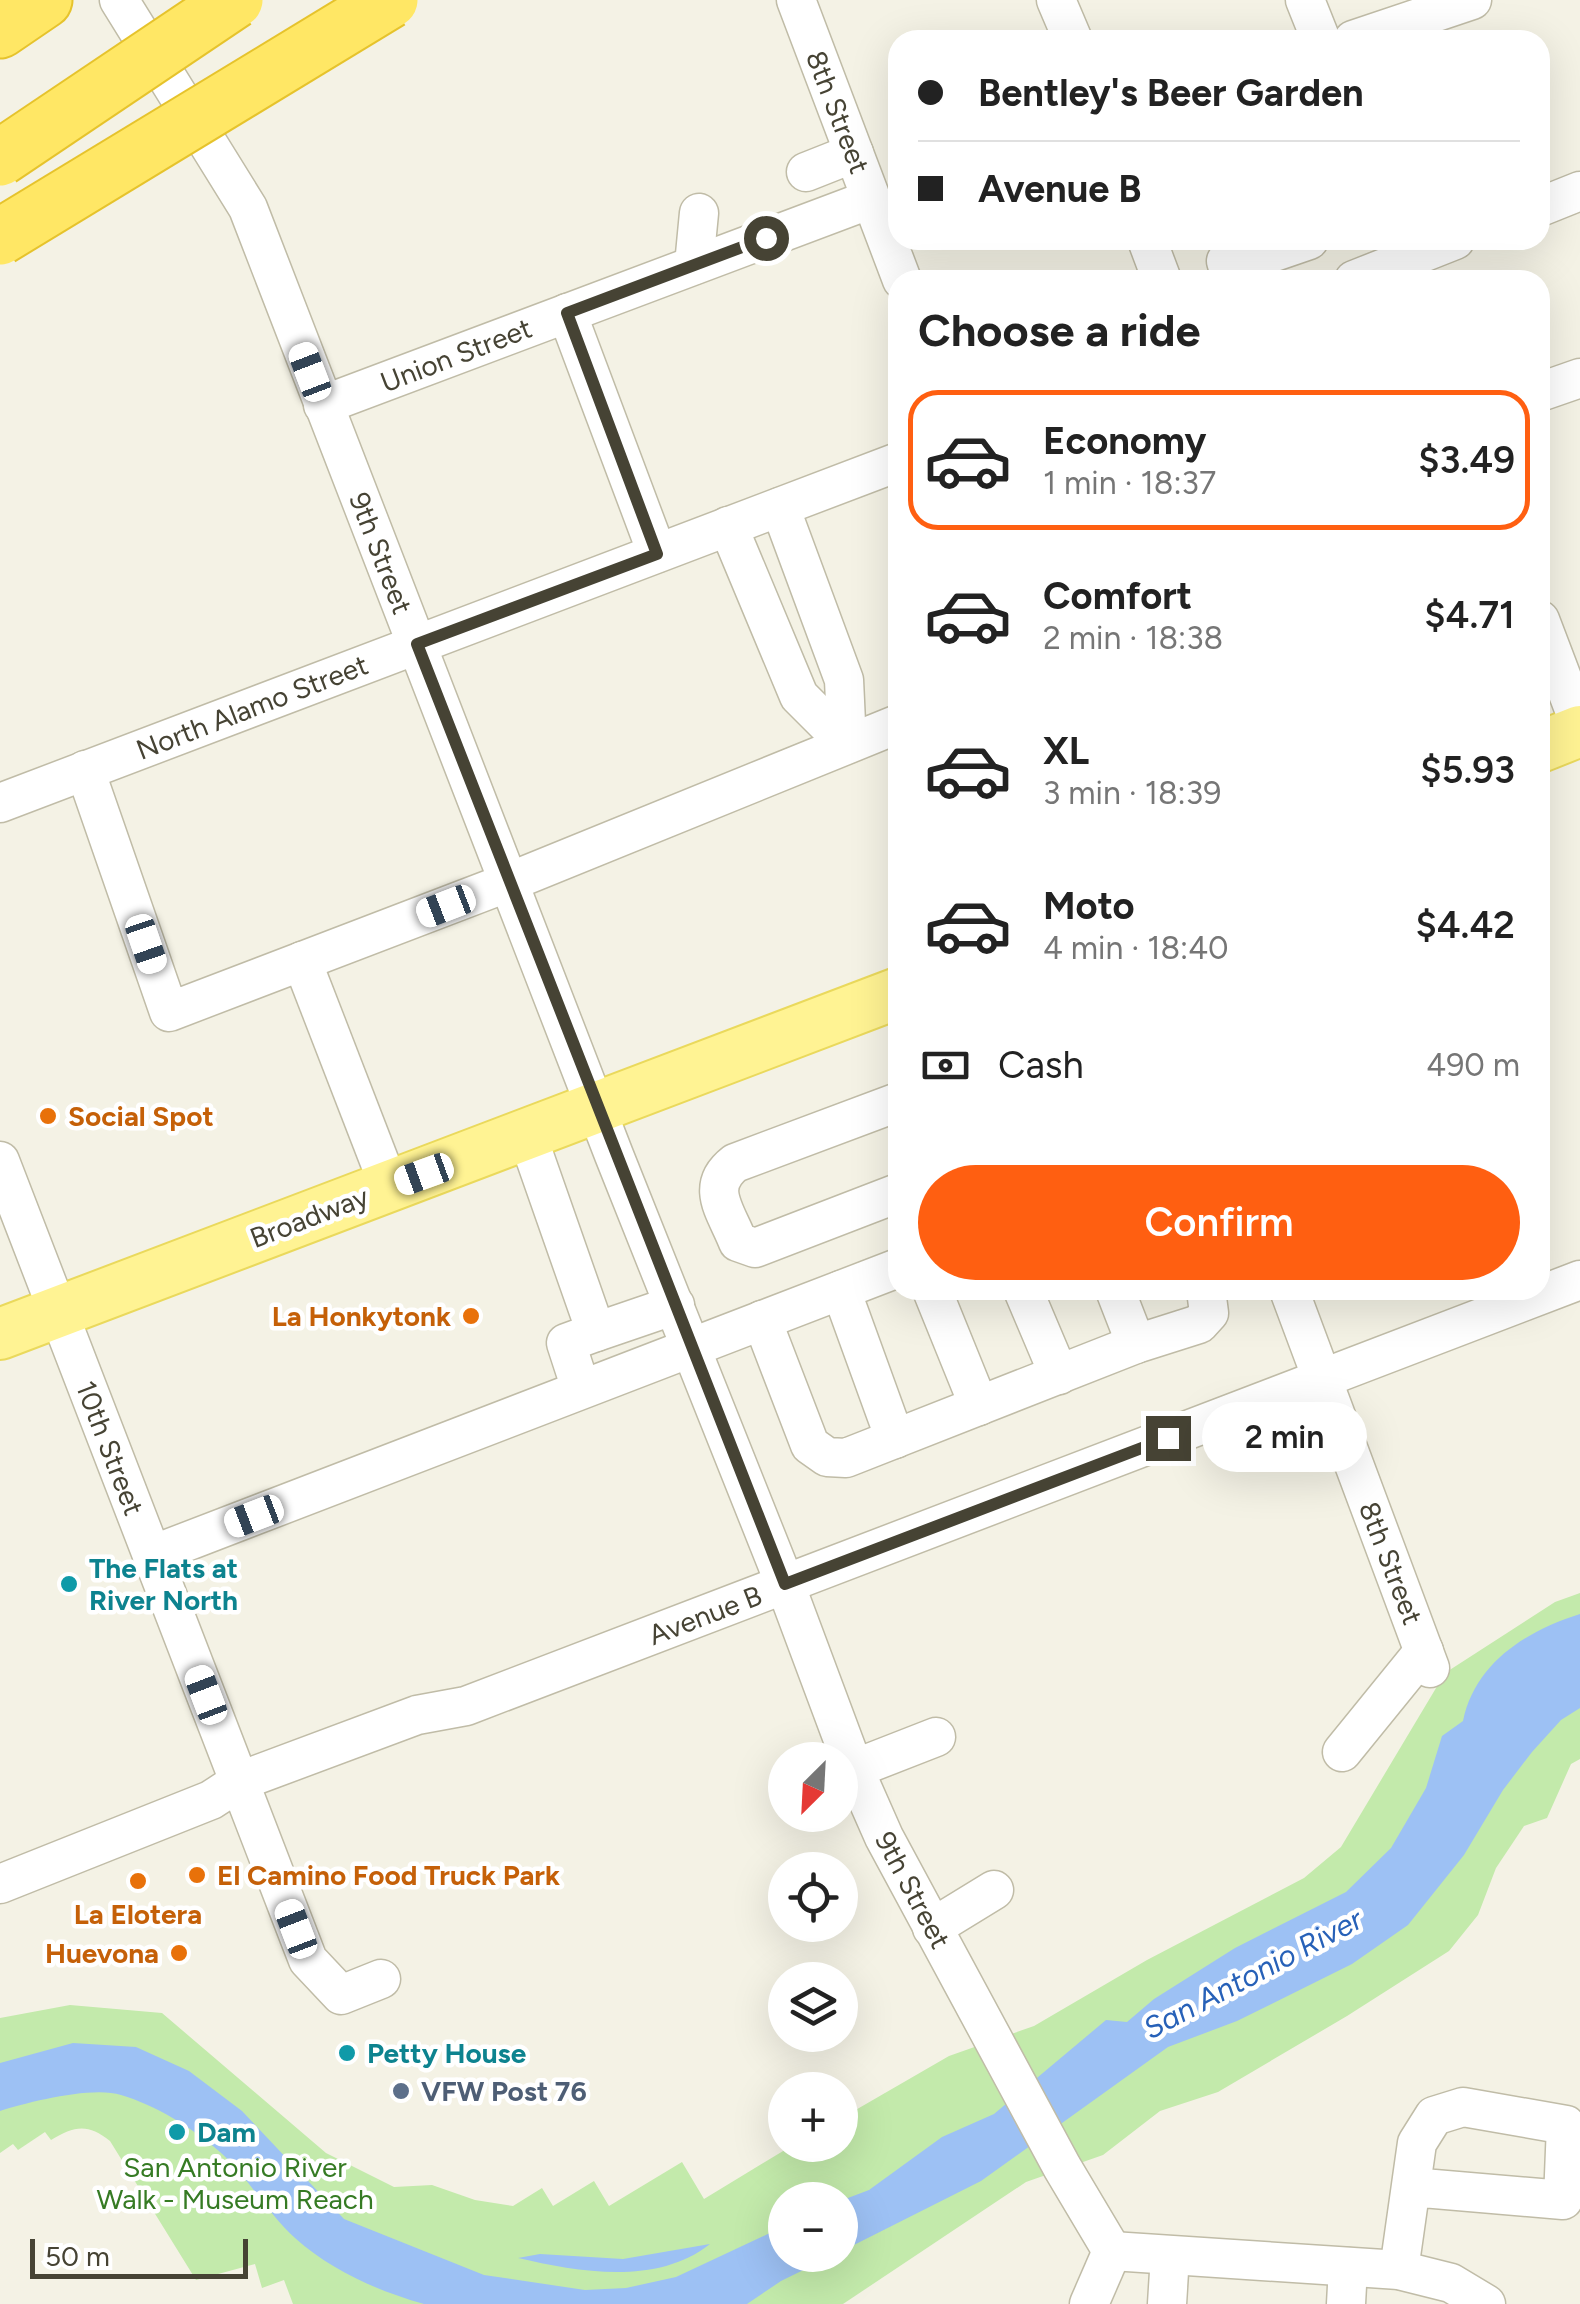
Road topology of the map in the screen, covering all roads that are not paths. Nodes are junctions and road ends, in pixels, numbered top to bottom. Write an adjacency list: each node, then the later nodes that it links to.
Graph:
1 (44, 0): 9 (highway)
2 (119, 0): 29 (street, 9th Street)
3 (234, 0): 14 (highway, bridge)
4 (390, 0): 20 (highway, bridge)
5 (796, 0): 13 (street, 8th Street)
6 (1056, 0): 10 (street)
7 (1306, 0): 11 (street)
8 (1472, 0): 12 (street)
9 (0, 30)
10 (1069, 30)
11 (1317, 30)
12 (1383, 30)
13 (854, 153): 15 (street); 17 (street, 8th Street)
14 (0, 158)
15 (806, 172)
16 (1580, 191): 18 (street)
17 (871, 198): 21 (street, 8th Street); 24 (street, Union Street)
18 (1550, 203)
19 (699, 213): 24 (street)
20 (0, 237)
21 (888, 243)
22 (1430, 250): 23 (street)
23 (1404, 260): 25 (street)
24 (694, 265): 26 (street, Union Street)
25 (1379, 270)
26 (567, 313): 29 (street, Union Street); 33 (street)
27 (1580, 378): 28 (street)
28 (1550, 388)
29 (323, 405): 34 (street, 9th Street)
30 (888, 466): 31 (street, North Alamo Street)
31 (780, 507): 32 (street, North Alamo Street); 39 (street)
32 (728, 526): 33 (street, North Alamo Street); 39 (street)
33 (657, 554): 34 (street, North Alamo Street)
34 (417, 644): 40 (street, North Alamo Street); 42 (street, 9th Street)
35 (1550, 647): 37 (street)
36 (888, 728): 39 (street)
37 (1580, 728): 38 (main road)
38 (1550, 742)
39 (848, 744): 42 (street)
40 (84, 770): 41 (street, North Alamo Street); 43 (street)
41 (0, 803)
42 (509, 882): 43 (street); 46 (street, 9th Street)
43 (302, 961): 49 (street)
44 (888, 997): 46 (main road, Broadway)
45 (888, 1106): 50 (street)
46 (597, 1108): 47 (main road, Broadway); 61 (street, 9th Street)
47 (527, 1135): 49 (main road, Broadway); 64 (street)
48 (0, 1161): 62 (street, 10th Street)
49 (389, 1186): 62 (main road, Broadway)
50 (888, 1197)
51 (888, 1272): 53 (street)
52 (1580, 1280): 54 (street, Avenue B)
53 (841, 1290): 63 (street); 72 (street)
54 (1550, 1291)
55 (936, 1300): 71 (street)
56 (1027, 1300): 68 (street)
57 (1120, 1300): 66 (street)
58 (1207, 1300): 66 (street)
59 (1293, 1300): 69 (street, 8th Street)
60 (1528, 1300): 69 (street, Avenue B)
61 (675, 1305): 64 (street); 67 (street, 9th Street)
62 (58, 1312): 65 (main road, Broadway); 73 (street, 10th Street)
63 (762, 1320): 67 (street); 72 (street)
64 (596, 1332): 70 (street)
65 (0, 1334)
66 (1136, 1344): 68 (street)
67 (691, 1348): 70 (street); 74 (street, 9th Street)
68 (1058, 1375): 71 (street)
69 (1321, 1379): 74 (street, Avenue B); 77 (street, 8th Street)
70 (582, 1389): 73 (street)
71 (978, 1406): 72 (street)
72 (895, 1439)
73 (152, 1555): 80 (street, 10th Street)
74 (785, 1584): 76 (street, 9th Street); 80 (street, Avenue B)
75 (936, 1737): 78 (street)
76 (844, 1742)
77 (1342, 1752)
78 (858, 1767)
79 (858, 1778): 83 (street, 9th Street)
80 (240, 1782): 81 (street, Avenue B); 84 (street, 10th Street)
81 (0, 1884)
82 (994, 1890): 83 (street)
83 (932, 1928): 86 (street, 9th Street)
84 (381, 1979)
85 (1410, 2187): 88 (street)
86 (1112, 2252): 87 (street); 90 (street)
87 (1170, 2256): 89 (street); 91 (street)
88 (1399, 2270): 89 (street); 92 (street)
89 (1347, 2285)
90 (1089, 2304)
91 (1167, 2304)
92 (1486, 2304)

